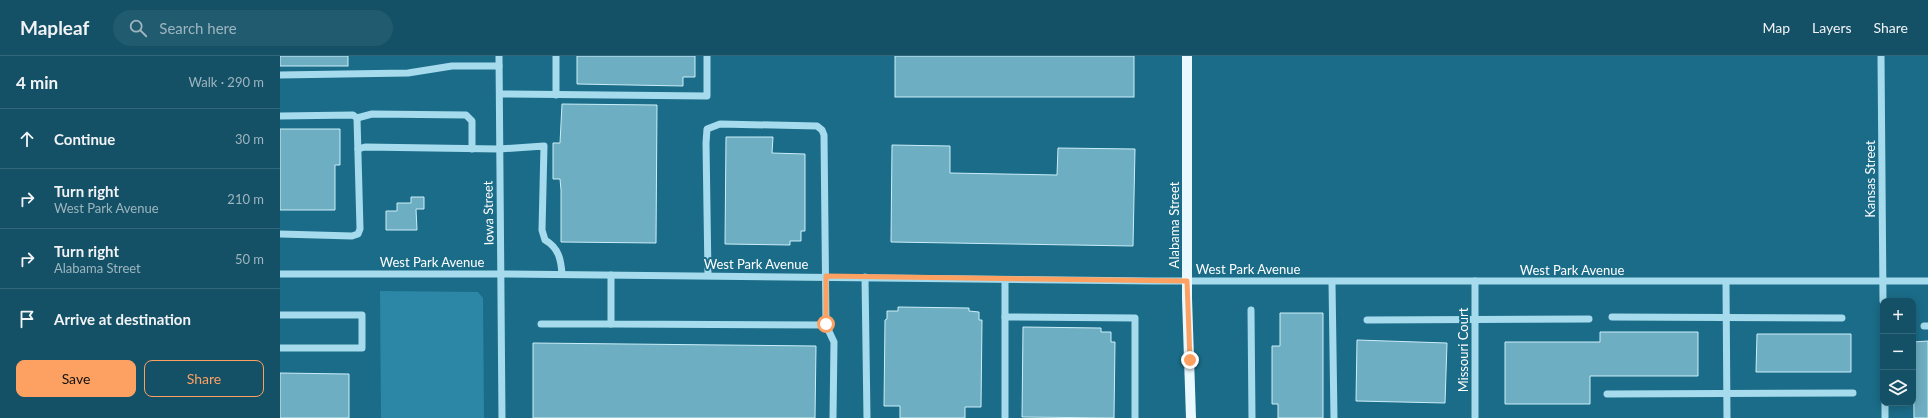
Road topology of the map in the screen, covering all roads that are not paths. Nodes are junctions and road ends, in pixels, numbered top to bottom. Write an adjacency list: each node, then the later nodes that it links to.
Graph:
1 (499, 56): 6 (street, Iowa Street)
2 (556, 56): 9 (street)
3 (707, 56): 9 (street)
4 (1187, 56): 24 (main road, Alabama Street)
5 (1881, 56): 26 (street, Kansas Street)
6 (499, 66): 7 (street); 8 (street, Iowa Street)
7 (280, 75)
8 (500, 94): 9 (street); 14 (street, Iowa Street)
9 (556, 95)
10 (280, 116): 11 (street)
11 (356, 118): 12 (street); 13 (street)
12 (358, 149): 13 (street); 15 (street)
13 (472, 149): 14 (street)
14 (499, 149): 17 (street, Iowa Street); 18 (street)
15 (280, 234)
16 (280, 274): 17 (street, West Park Avenue)
17 (501, 274): 18 (street, West Park Avenue); 48 (street, Iowa Street)
18 (562, 274): 19 (street, West Park Avenue)
19 (611, 275): 20 (street, West Park Avenue); 41 (street)
20 (708, 275): 21 (street, West Park Avenue); 21 (street)
21 (826, 276): 22 (street, West Park Avenue); 42 (street)
22 (866, 277): 23 (street, West Park Avenue); 50 (street)
23 (1005, 280): 24 (street, West Park Avenue); 33 (street)
24 (1187, 281): 28 (street, West Park Avenue); 53 (main road, Alabama Street)
25 (1475, 281): 28 (street, West Park Avenue); 29 (street, West Park Avenue); 39 (street, Missouri Court)
26 (1883, 281): 27 (street, West Park Avenue); 29 (street, West Park Avenue); 30 (street, Kansas Street)
27 (1928, 281)
28 (1332, 282): 55 (street)
29 (1726, 282): 37 (street)
30 (1883, 298)
31 (1251, 310): 54 (street)
32 (280, 315): 43 (street)
33 (1005, 317): 51 (street); 52 (street)
34 (1612, 317): 37 (street)
35 (1842, 318): 37 (street)
36 (1588, 319): 39 (street)
37 (1726, 319): 46 (street)
38 (1367, 320): 39 (street)
39 (1475, 320): 56 (street, Missouri Court)
40 (541, 324): 41 (street)
41 (611, 324): 42 (street)
42 (826, 324): 49 (street)
43 (280, 348)
44 (1853, 393): 46 (street)
45 (1607, 394): 46 (street)
46 (1728, 394): 57 (street)
47 (1885, 406): 58 (street)
48 (502, 418)
49 (833, 418)
50 (867, 418)
51 (1005, 418)
52 (1135, 418)
53 (1191, 418)
54 (1252, 418)
55 (1334, 418)
56 (1475, 418)
57 (1727, 418)
58 (1885, 418)

